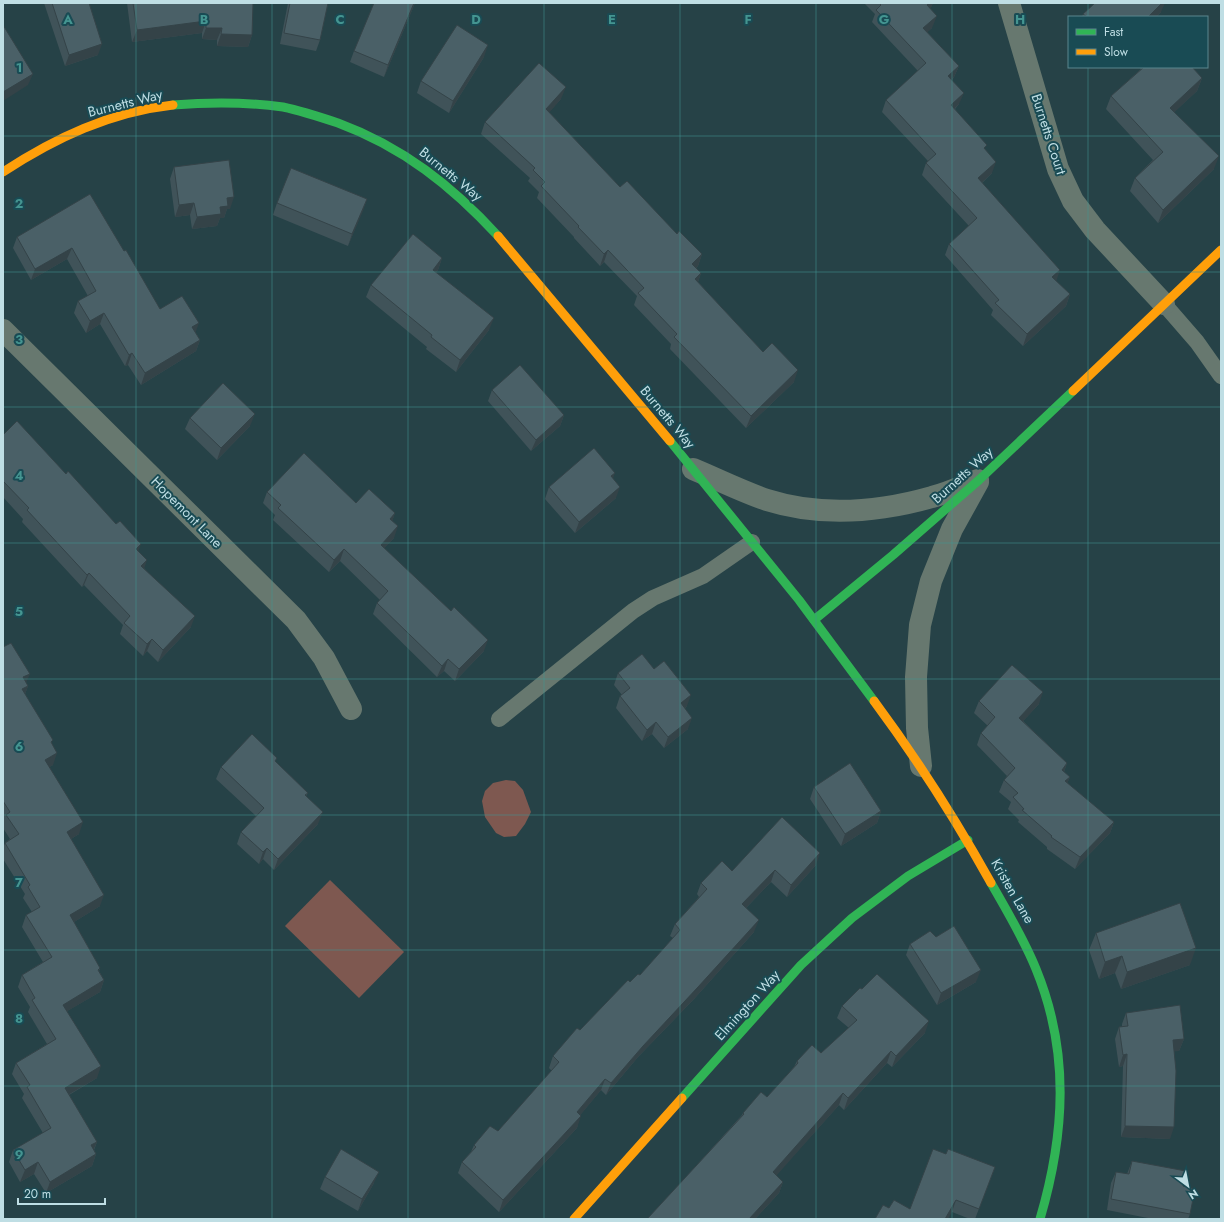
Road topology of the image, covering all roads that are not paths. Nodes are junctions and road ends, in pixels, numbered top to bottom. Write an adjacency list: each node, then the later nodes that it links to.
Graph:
1 (1009, 3): 4 (street, Burnetts Court)
2 (3, 172): 7 (street, Burnetts Way)
3 (1221, 250): 4 (street, Burnetts Way)
4 (1164, 304): 6 (lane); 8 (street, Burnetts Way)
5 (3, 330): 11 (street, Hopemont Lane)
6 (1221, 376)
7 (693, 469): 8 (street); 9 (street, Burnetts Way)
8 (979, 480): 10 (street, Burnetts Way); 13 (street)
9 (752, 542): 10 (street, Burnetts Way); 12 (lane)
10 (814, 620): 13 (street, Kristen Lane)
11 (351, 709)
12 (499, 719)
13 (921, 766): 14 (street, Kristen Lane)
14 (968, 840): 15 (street, Elmington Way); 16 (street, Kristen Lane)
15 (574, 1219)
16 (1040, 1219)

